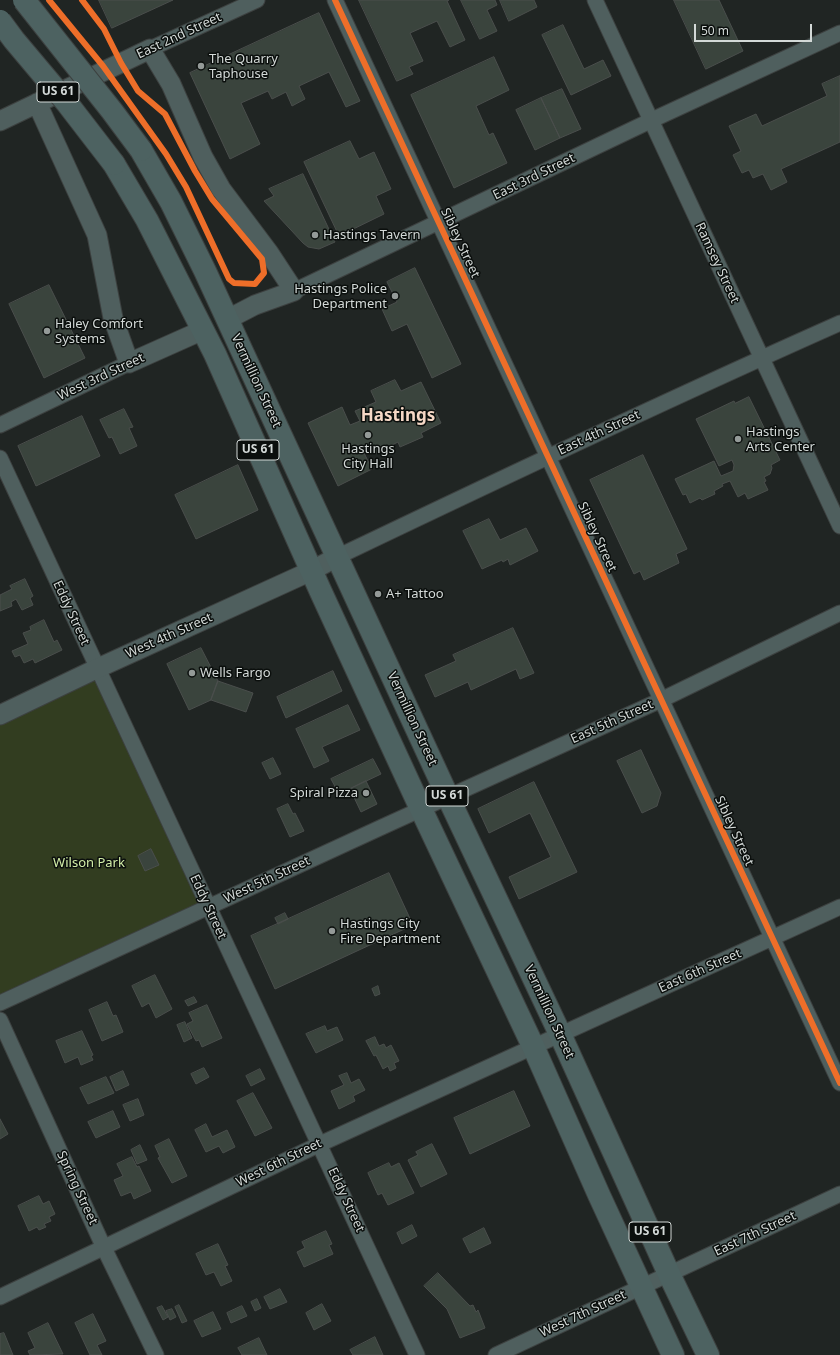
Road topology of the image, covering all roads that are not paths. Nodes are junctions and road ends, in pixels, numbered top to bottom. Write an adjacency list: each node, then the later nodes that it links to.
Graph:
1 (24, 0): 13 (highway, Vermillion Street / US 61, bridge)
2 (257, 0): 7 (street, East 2nd Street)
3 (335, 0): 11 (street, Sibley Street)
4 (595, 0): 10 (street, Ramsey Street)
5 (0, 21): 15 (highway, Vermillion Street / US 61, bridge)
6 (840, 33): 10 (street, East 3rd Street)
7 (150, 49): 8 (street, East 2nd Street); 12 (street)
8 (37, 103): 9 (street, East 2nd Street); 17 (street)
9 (0, 120)
10 (652, 120): 11 (street, East 3rd Street); 16 (street, Ramsey Street)
11 (438, 222): 12 (street, East 3rd Street); 19 (street, Sibley Street)
12 (294, 291): 13 (street, East 3rd Street)
13 (228, 319): 22 (highway, Vermillion Street / US 61)
14 (840, 323): 16 (street, East 4th Street)
15 (203, 330): 17 (street, West 3rd Street); 23 (highway, Vermillion Street / US 61)
16 (761, 358): 19 (street, East 4th Street); 21 (street, Ramsey Street)
17 (129, 363): 18 (street, West 3rd Street)
18 (0, 425)
19 (548, 456): 22 (street, East 4th Street); 26 (street, Sibley Street)
20 (0, 458): 25 (street, Eddy Street)
21 (840, 526)
22 (337, 557): 23 (street, West 4th Street); 28 (highway, Vermillion Street / US 61)
23 (311, 571): 25 (street, West 4th Street); 29 (highway, Vermillion Street / US 61)
24 (840, 613): 26 (street, East 5th Street)
25 (96, 669): 27 (street, West 4th Street); 30 (street, Eddy Street)
26 (661, 700): 28 (street, East 5th Street); 32 (street, Sibley Street)
27 (0, 715)
28 (448, 797): 29 (street, West 5th Street); 35 (highway, Vermillion Street / US 61)
29 (421, 809): 30 (street, West 5th Street); 36 (highway, Vermillion Street / US 61)
30 (208, 907): 33 (street, West 5th Street); 38 (street, Eddy Street)
31 (840, 907): 32 (street, East 6th Street)
32 (772, 938): 35 (street, East 6th Street); 37 (street, Sibley Street)
33 (0, 1003)
34 (0, 1020): 40 (street, Spring Street)
35 (560, 1034): 36 (street, West 6th Street); 41 (highway, Vermillion Street / US 61)
36 (533, 1046): 38 (street, West 6th Street); 42 (highway, Vermillion Street / US 61)
37 (840, 1083)
38 (320, 1144): 40 (street, West 6th Street); 45 (street, Eddy Street)
39 (840, 1194): 41 (street, East 7th Street)
40 (104, 1248): 43 (street, West 6th Street); 44 (street, Spring Street)
41 (669, 1274): 42 (street, West 7th Street); 48 (highway, Vermillion Street / US 61)
42 (641, 1286): 46 (street, West 7th Street); 47 (highway, Vermillion Street / US 61)
43 (0, 1297)
44 (156, 1355)
45 (417, 1355)
46 (496, 1355)
47 (673, 1355)
48 (708, 1355)

